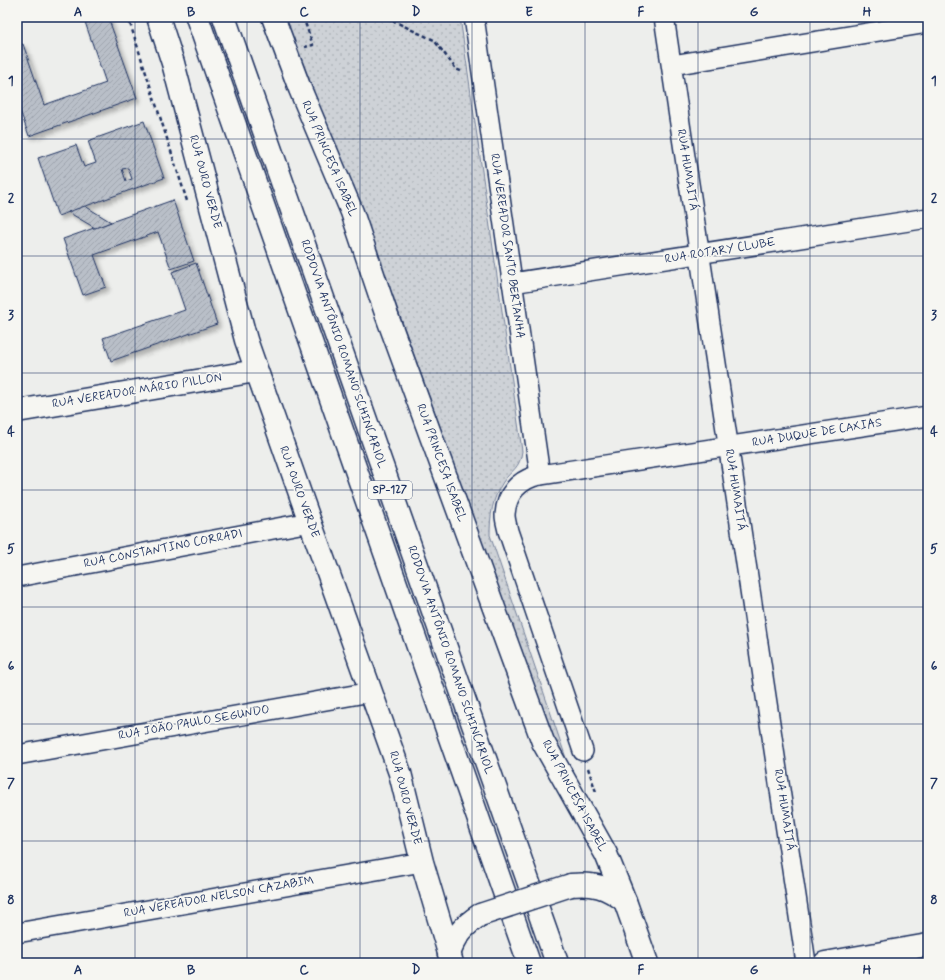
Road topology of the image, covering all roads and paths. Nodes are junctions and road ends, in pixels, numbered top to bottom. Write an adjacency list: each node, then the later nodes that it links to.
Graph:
1 (137, 17): 10 (path)
2 (158, 17): 18 (main road, RUA OURO VERDE)
3 (197, 17): 34 (main road, SP-127)
4 (224, 17): 35 (main road, RODOVIA ANTÔNIO ROMANO SCHINCARIOL / SP-127)
5 (274, 17): 29 (main road, RUA PRINCESA ISABEL)
6 (303, 17): 12 (path)
7 (386, 17): 14 (path)
8 (474, 17): 14 (street, RUA VEREADOR SANTO BERTANHA)
9 (664, 17): 13 (street, RUA HUMAITÁ)
10 (128, 18)
11 (928, 23): 13 (street)
12 (302, 42)
13 (672, 65): 16 (street, RUA HUMAITÁ)
14 (483, 78): 17 (street, RUA VEREADOR SANTO BERTANHA)
15 (928, 218): 16 (street, RUA ROTARY CLUBE)
16 (700, 254): 17 (street, RUA ROTARY CLUBE); 21 (street, RUA HUMAITÁ)
17 (512, 283): 22 (street, RUA VEREADOR SANTO BERTANHA)
18 (256, 371): 19 (main road, RUA VEREADOR MÁRIO PILLON); 23 (main road, RUA OURO VERDE)
19 (17, 410)
20 (928, 416): 21 (street, RUA DUQUE DE CAXIAS)
21 (729, 447): 22 (street, RUA DUQUE DE CAXIAS); 36 (street, RUA HUMAITÁ)
22 (540, 475): 26 (street)
23 (310, 522): 24 (street, RUA CONSTANTINO CORRADI); 25 (main road, RUA OURO VERDE)
24 (17, 577)
25 (371, 692): 27 (street, RUA JOÃO PAULO SEGUNDO); 28 (main road, RUA OURO VERDE)
26 (582, 751)
27 (17, 755)
28 (422, 862): 30 (street, RUA VEREADOR NELSON CAZABIM); 32 (main road, RUA OURO VERDE)
29 (625, 901): 32 (main road, bridge); 33 (main road, RUA PRINCESA ISABEL)
30 (17, 933)
31 (928, 945): 37 (main road)
32 (451, 959)
33 (648, 961)
34 (529, 963)
35 (557, 963)
36 (806, 963)
37 (825, 963)

